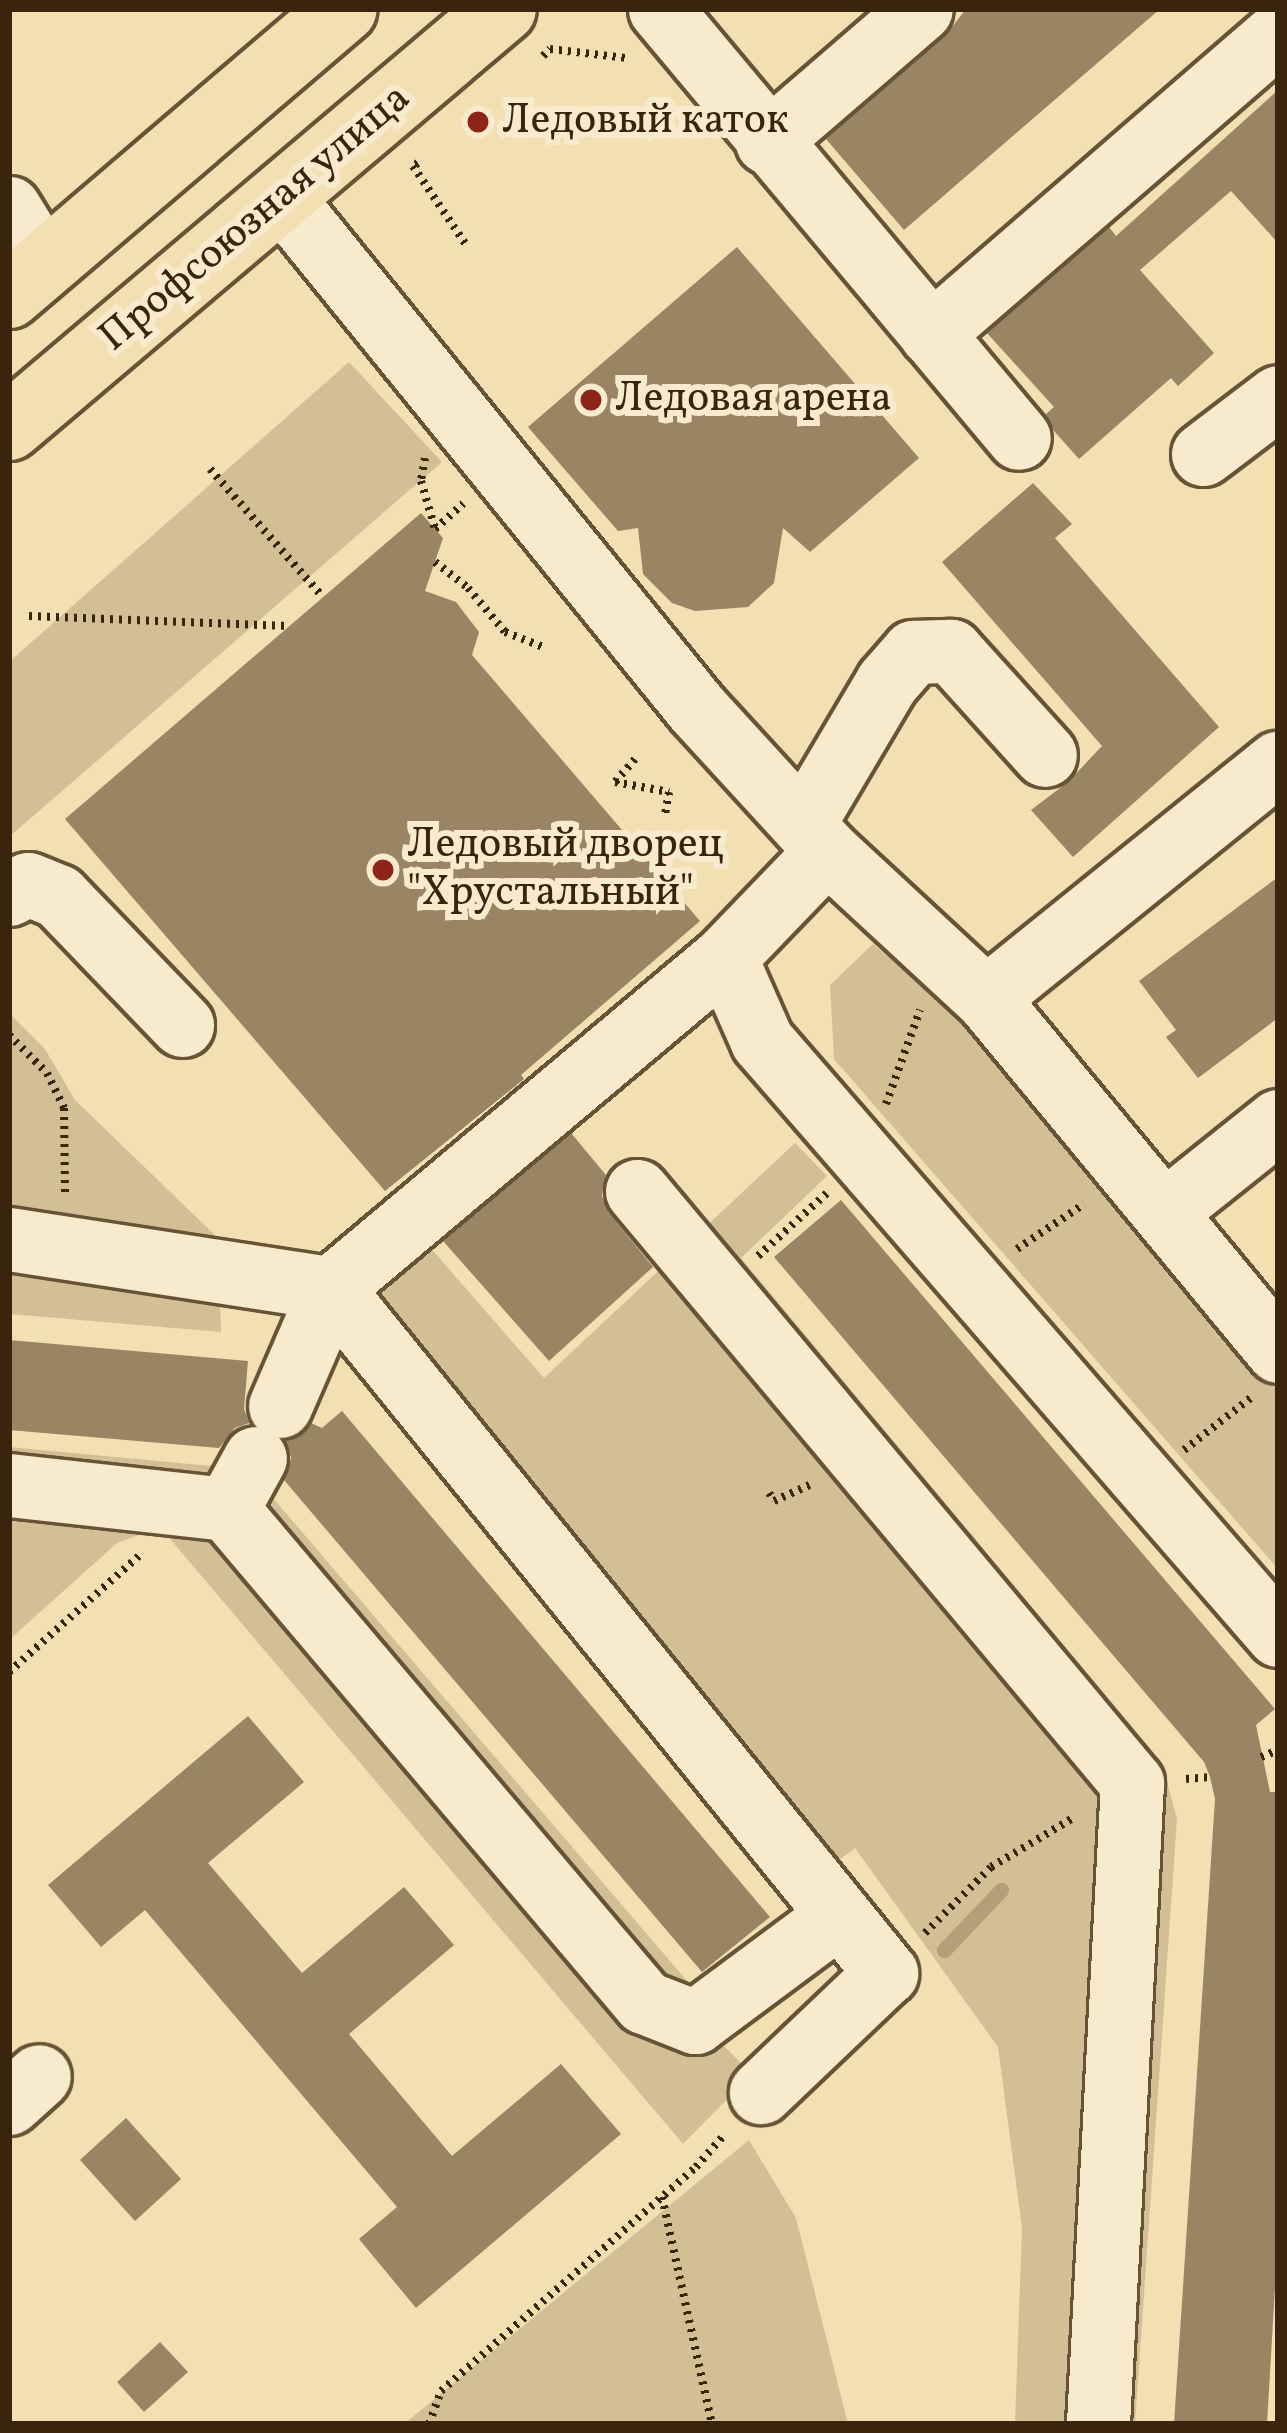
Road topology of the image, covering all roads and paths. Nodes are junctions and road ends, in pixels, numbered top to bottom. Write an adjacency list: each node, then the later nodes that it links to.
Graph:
1 (344, 9): 11 (main road)
2 (922, 9): 6 (lane)
3 (1278, 33): 12 (lane)
4 (649, 34): 5 (path); 6 (lane)
5 (518, 36): 8 (main road, Профсоюзная улица)
6 (767, 142): 12 (lane)
7 (430, 152): 10 (path)
8 (282, 198): 14 (main road, Профсоюзная улица); 29 (lane)
9 (9, 208): 11 (lane)
10 (466, 245)
11 (26, 280)
12 (931, 334): 15 (lane)
13 (1278, 397): 16 (lane)
14 (9, 428)
15 (1019, 438)
16 (1203, 454)
17 (209, 469): 21 (path)
18 (421, 481): 19 (path)
19 (470, 497)
20 (435, 562): 24 (path)
21 (323, 597)
22 (29, 616): 23 (path)
23 (289, 626)
24 (543, 647)
25 (1045, 755): 29 (lane)
26 (634, 758): 28 (path)
27 (1278, 762): 32 (lane)
28 (664, 815)
29 (815, 837): 31 (lane); 32 (lane)
30 (9, 894): 34 (lane)
31 (725, 957): 37 (lane); 43 (lane)
32 (986, 998): 40 (lane)
33 (923, 1001): 37 (path)
34 (182, 1025)
35 (9, 1035): 41 (path)
36 (1278, 1121): 40 (lane)
37 (867, 1157): 42 (lane); 44 (path)
38 (637, 1191): 44 (lane)
39 (1098, 1195): 42 (path)
40 (1164, 1212): 45 (lane)
41 (38, 1244): 43 (lane)
42 (973, 1279): 47 (lane)
43 (331, 1288): 46 (lane); 57 (lane)
44 (721, 1289): 56 (lane)
45 (1268, 1371): 47 (path)
46 (254, 1458): 48 (lane); 57 (lane)
47 (1148, 1484): 52 (lane)
48 (9, 1485)
49 (812, 1485): 50 (path)
50 (769, 1493)
51 (142, 1554): 53 (path)
52 (1278, 1635)
53 (9, 1672)
54 (1278, 1750): 55 (path)
55 (1261, 1757)
56 (1132, 1783): 58 (path); 64 (lane)
57 (839, 1915): 58 (lane)
58 (886, 1973): 59 (lane)
59 (761, 2092)
60 (696, 2167): 61 (path)
61 (662, 2197): 62 (path); 63 (path)
62 (429, 2424)
63 (712, 2424)
64 (1098, 2424)

